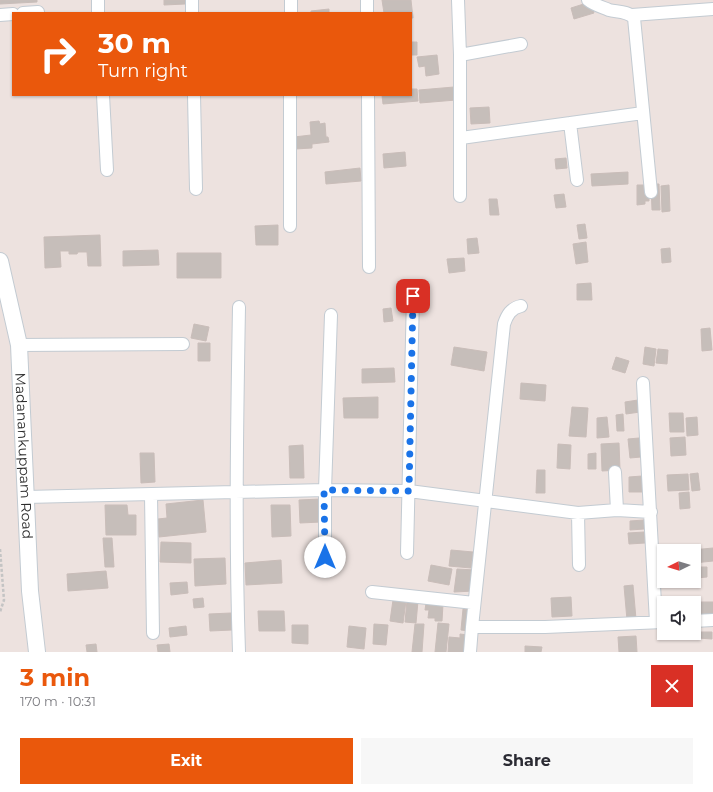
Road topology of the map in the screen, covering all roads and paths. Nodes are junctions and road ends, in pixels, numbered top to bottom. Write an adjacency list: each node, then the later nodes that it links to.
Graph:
1 (98, 0): 8 (street)
2 (192, 0): 9 (street)
3 (291, 0): 10 (street)
4 (367, 0): 11 (street)
5 (458, 0): 16 (street)
6 (588, 0): 14 (street)
7 (713, 9): 14 (street)
8 (98, 12)
9 (192, 12)
10 (291, 12)
11 (367, 12)
12 (12, 14): 13 (street)
13 (0, 15)
14 (632, 15): 21 (street)
15 (521, 44): 16 (street)
16 (460, 55): 23 (street)
17 (103, 96): 24 (street)
18 (194, 96): 26 (street)
19 (290, 96): 29 (street)
20 (368, 96): 31 (street)
21 (643, 113): 22 (street); 27 (street)
22 (570, 123): 23 (street); 25 (street)
23 (461, 138): 28 (street)
24 (106, 170)
25 (577, 180)
26 (196, 189)
27 (651, 192)
28 (460, 196)
29 (290, 226)
30 (0, 261): 37 (main road, Madanankuppam Road)
31 (369, 267)
32 (413, 296): 41 (street)
33 (521, 306): 45 (street)
34 (239, 307): 42 (street)
35 (330, 315): 40 (street)
36 (183, 344): 37 (street)
37 (19, 345): 44 (main road, Madanankuppam Road)
38 (643, 383): 47 (street)
39 (615, 472): 46 (street)
40 (324, 490): 41 (street); 42 (street); 52 (street)
41 (409, 491): 45 (street); 50 (street)
42 (236, 492): 43 (street); 63 (street)
43 (151, 495): 44 (street); 61 (street)
44 (26, 497): 62 (main road, Madanankuppam Road)
45 (486, 501): 48 (street); 55 (street)
46 (617, 510): 47 (street); 48 (street)
47 (650, 512): 54 (street)
48 (578, 513): 51 (street)
49 (0, 549): 56 (path)
50 (407, 553)
51 (579, 566)
52 (325, 571)
53 (372, 592): 55 (street)
54 (658, 596)
55 (474, 603): 60 (street)
56 (0, 612)
57 (713, 620): 58 (street)
58 (701, 621)
59 (657, 622): 60 (street)
60 (472, 627): 64 (street)
61 (153, 633)
62 (37, 652)
63 (239, 652)
64 (470, 652)

